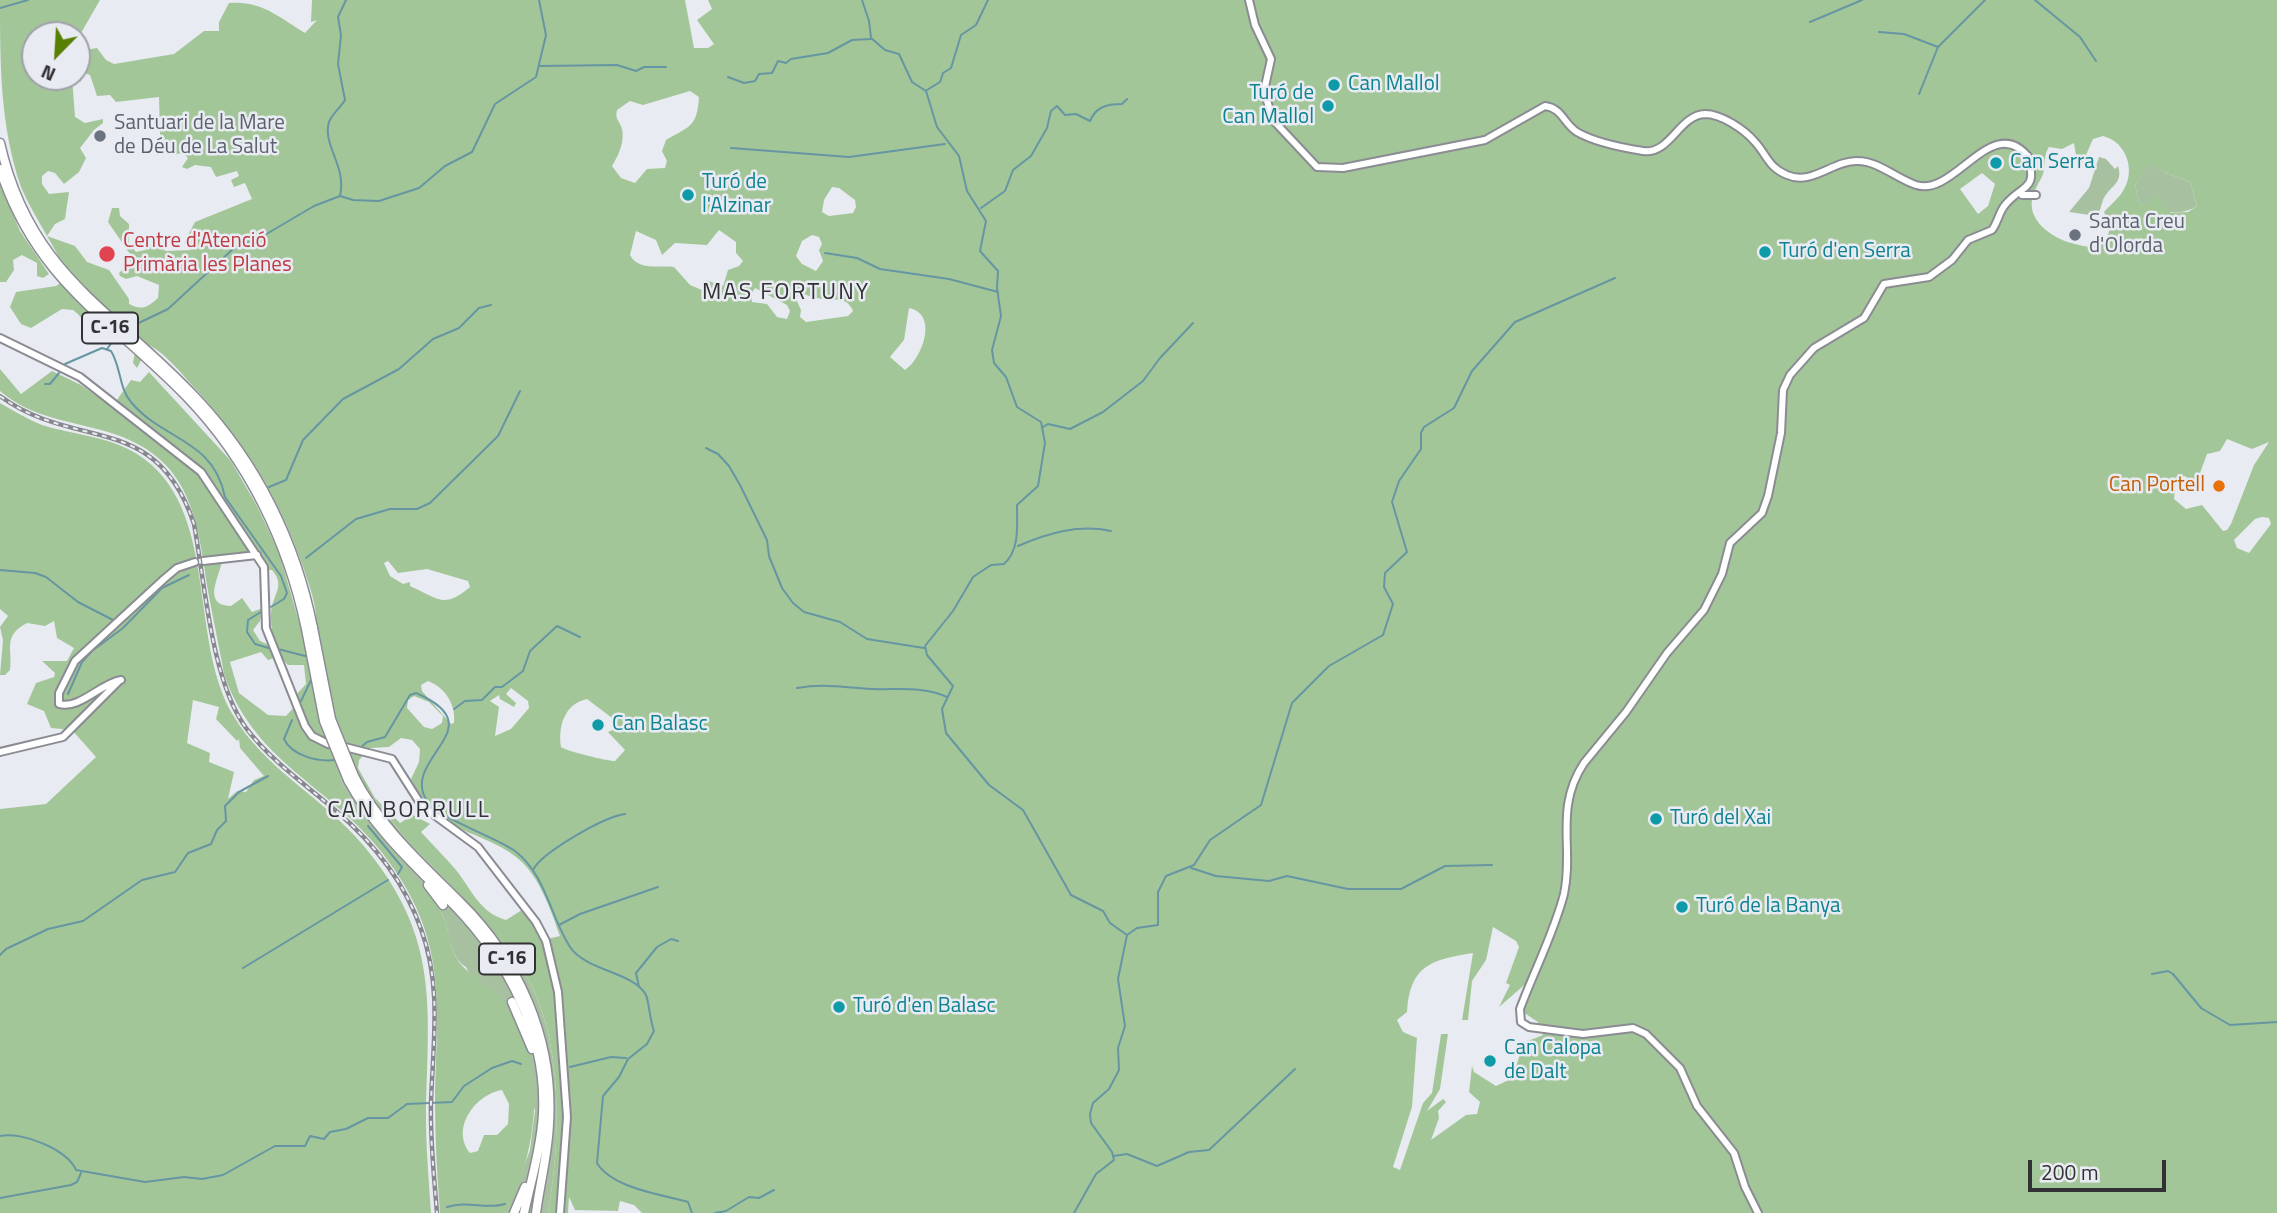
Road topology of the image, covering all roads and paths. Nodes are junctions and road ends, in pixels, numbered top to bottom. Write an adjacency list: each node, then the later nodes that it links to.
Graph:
1 (1249, 0): 3 (main road)
2 (0, 143): 6 (highway, C-16)
3 (2028, 156): 5 (main road); 5 (main road)
4 (0, 169): 6 (highway, C-16)
5 (2029, 191): 30 (main road)
6 (59, 273): 20 (highway, C-16, bridge)
7 (0, 340): 8 (main road); 9 (main road)
8 (31, 349): 9 (main road); 10 (main road); 11 (main road)
9 (15, 350): 10 (main road)
10 (55, 368): 11 (main road)
11 (88, 383): 12 (main road)
12 (248, 541): 13 (main road); 14 (main road)
13 (257, 555): 14 (main road); 17 (main road)
14 (230, 556): 15 (main road)
15 (203, 561)
16 (195, 562): 19 (main road)
17 (328, 744)
18 (345, 747): 29 (main road)
19 (0, 752)
20 (351, 778): 21 (highway, C-16); 28 (highway, C-16)
21 (414, 866): 22 (highway); 24 (highway, C-16)
22 (443, 905)
23 (512, 1002): 24 (highway)
24 (540, 1067): 25 (highway, C-16)
25 (534, 1161): 26 (highway, C-16); 27 (highway, C-16)
26 (514, 1213)
27 (524, 1213)
28 (536, 1213)
29 (560, 1213)
30 (1758, 1213)

